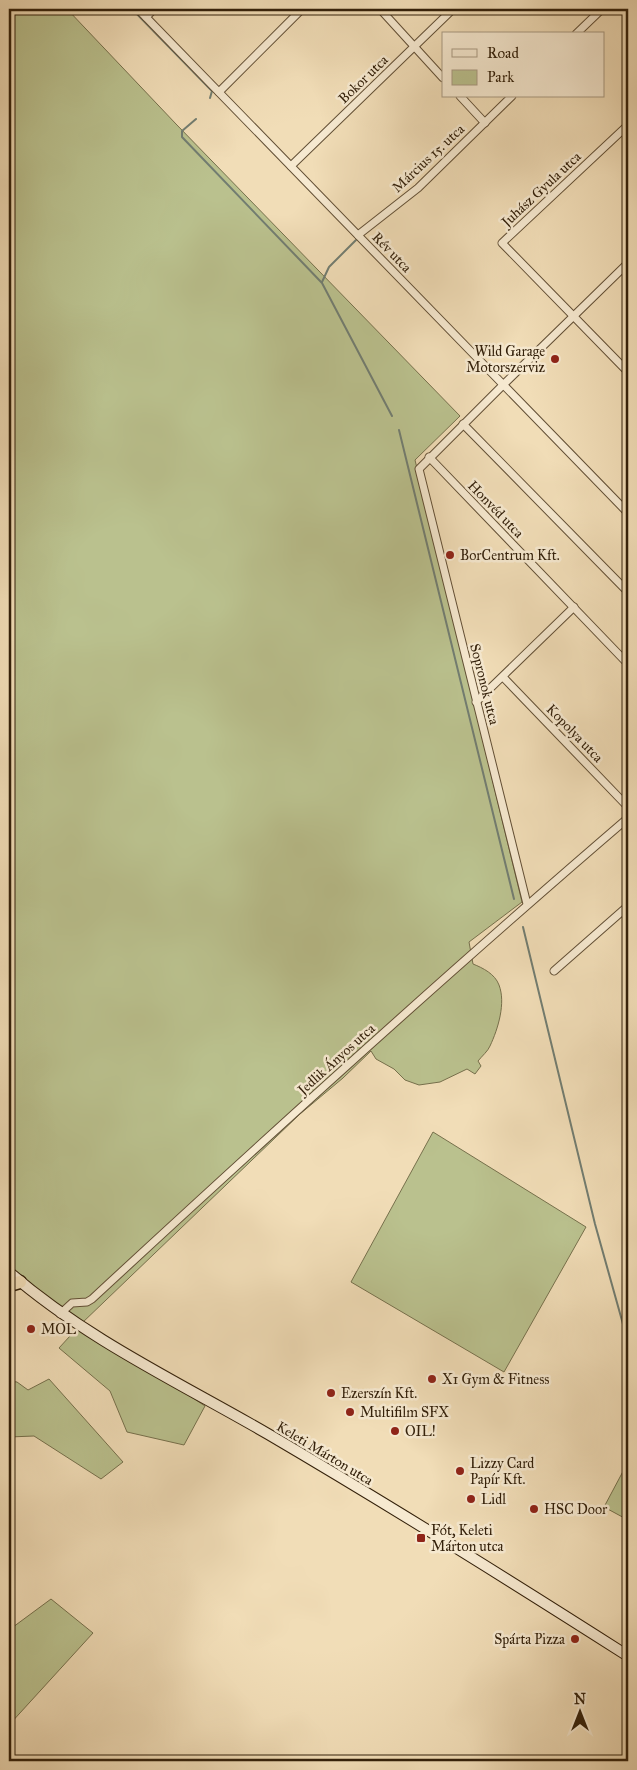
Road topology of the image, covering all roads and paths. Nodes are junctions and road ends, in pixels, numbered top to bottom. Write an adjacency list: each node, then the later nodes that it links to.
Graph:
1 (138, 9): 7 (street, Rév utca)
2 (154, 9): 7 (street)
3 (302, 9): 11 (street)
4 (380, 9): 9 (street)
5 (453, 9): 9 (street, Bokor utca)
6 (602, 9): 8 (street)
7 (146, 17): 11 (street, Rév utca)
8 (578, 32)
9 (414, 46): 10 (street); 16 (street, Bokor utca)
10 (442, 77)
11 (219, 92): 16 (street, Rév utca)
12 (462, 98): 14 (street)
13 (510, 98): 14 (street, Március 15. utca)
14 (484, 123): 17 (street, Március 15. utca)
15 (628, 125): 19 (street, Juhász Gyula utca)
16 (291, 166): 17 (street, Rév utca)
17 (358, 235): 21 (street, Rév utca)
18 (628, 263): 19 (street)
19 (574, 316): 20 (street); 21 (street)
20 (628, 372)
21 (503, 385): 22 (street); 24 (street, Rév utca)
22 (463, 424): 23 (street); 25 (street)
23 (429, 458): 26 (street, Honvéd utca); 29 (street, Sopronok utca)
24 (628, 513)
25 (628, 592)
26 (574, 607): 27 (street, Honvéd utca); 28 (street)
27 (628, 664)
28 (503, 677): 29 (street); 30 (street, Kopolya utca)
29 (476, 702): 32 (street, Sopronok utca)
30 (628, 807)
31 (628, 818): 32 (street, Jedlik Ányos utca)
32 (527, 904): 37 (street, Jedlik Ányos utca)
33 (628, 906): 34 (street)
34 (554, 971)
35 (9, 1272): 36 (main road, Keleti Márton utca)
36 (14, 1282): 37 (main road, Keleti Márton utca)
37 (60, 1314): 38 (main road, Keleti Márton utca)
38 (628, 1656)

